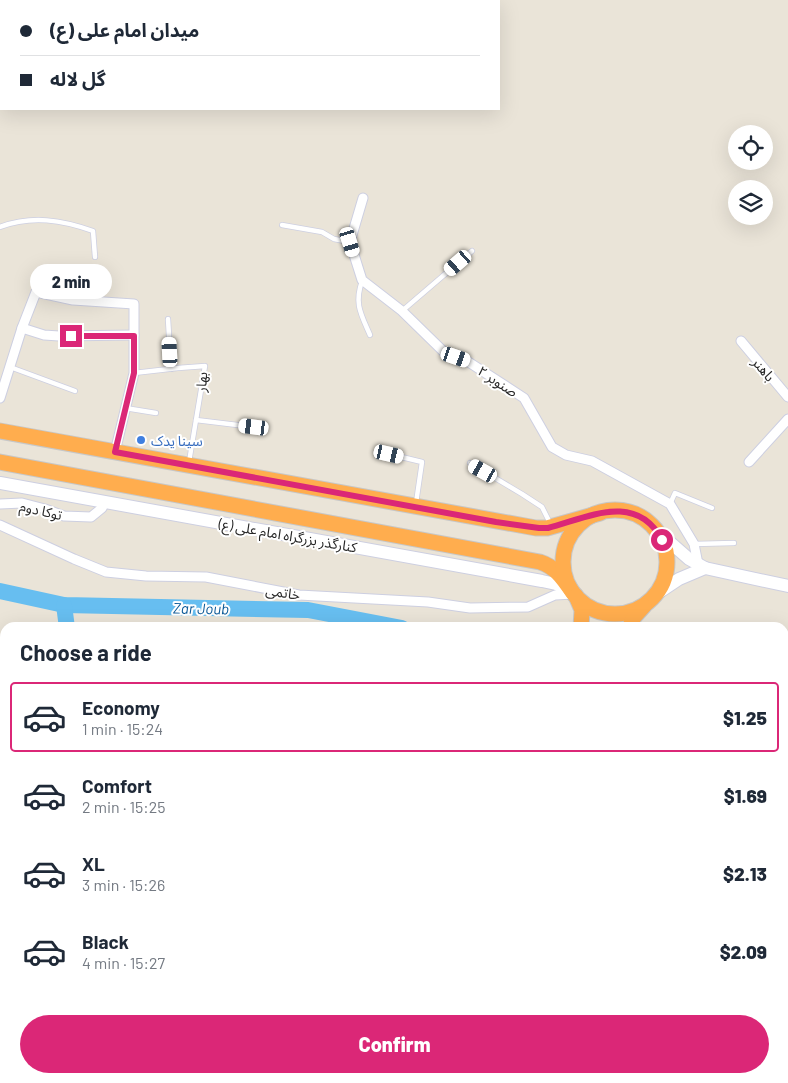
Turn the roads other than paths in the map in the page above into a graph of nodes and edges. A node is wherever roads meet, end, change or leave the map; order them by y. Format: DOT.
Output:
graph roads {
  1 [pos="363,198"];
  2 [pos="282,225"];
  3 [pos="0,227"];
  4 [pos="350,242"];
  5 [pos="472,251"];
  6 [pos="95,256"];
  7 [pos="362,280"];
  8 [pos="402,311"];
  9 [pos="168,319"];
  10 [pos="22,328"];
  11 [pos="370,335"];
  12 [pos="134,336"];
  13 [pos="740,341"];
  14 [pos="10,366"];
  15 [pos="172,369"];
  16 [pos="134,373"];
  17 [pos="75,391"];
  18 [pos="788,397"];
  19 [pos="0,398"];
  20 [pos="125,408"];
  21 [pos="156,413"];
  22 [pos="788,419"];
  23 [pos="196,420"];
  24 [pos="254,427"];
  25 [pos="0,431"];
  26 [pos="17,434"];
  27 [pos="0,437"];
  28 [pos="115,452"];
  29 [pos="389,454"];
  30 [pos="0,462"];
  31 [pos="749,462"];
  32 [pos="470,463"];
  33 [pos="189,465"];
  34 [pos="109,482"];
  35 [pos="0,483"];
  36 [pos="105,502"];
  37 [pos="0,504"];
  38 [pos="670,504"];
  39 [pos="415,507"];
  40 [pos="712,508"];
  41 [pos="600,513"];
  42 [pos="0,525"];
  43 [pos="552,526"];
  44 [pos="657,531"];
  45 [pos="734,543"];
  46 [pos="694,544"];
  47 [pos="706,567"];
  48 [pos="788,586"];
  49 [pos="574,594"];
  50 [pos="652,598"];
  51 [pos="581,622"];
  52 [pos="632,622"];
  1 -- 4 [label="street"];
  2 -- 4 [label="lane"];
  3 -- 6 [label="lane"];
  4 -- 7 [label="street"];
  5 -- 8 [label="lane"];
  7 -- 8 [label="street, صنوبر ۲"];
  7 -- 11 [label="lane"];
  8 -- 38 [label="street, صنوبر ۲"];
  9 -- 15 [label="lane"];
  10 -- 12 [label="street"];
  10 -- 12 [label="street"];
  10 -- 14 [label="street"];
  12 -- 16 [label="street"];
  13 -- 18 [label="street, باهنر"];
  14 -- 17 [label="lane"];
  14 -- 19 [label="street"];
  15 -- 16 [label="lane, بهار"];
  15 -- 23 [label="lane, بهار"];
  16 -- 20 [label="street"];
  20 -- 21 [label="lane"];
  20 -- 28 [label="street"];
  22 -- 31 [label="street"];
  23 -- 24 [label="lane"];
  23 -- 33 [label="lane, بهار"];
  25 -- 26 [label="highway"];
  26 -- 27 [label="highway"];
  26 -- 28 [label="highway"];
  28 -- 33 [label="highway"];
  29 -- 39 [label="lane"];
  30 -- 34 [label="highway"];
  32 -- 43 [label="lane"];
  33 -- 39 [label="highway"];
  34 -- 36 [label="main road"];
  34 -- 49 [label="highway"];
  35 -- 36 [label="main road, کنارگذر بزرگراه امام علی (ع)"];
  36 -- 37 [label="street, توکا دوم"];
  36 -- 49 [label="main road, کنارگذر بزرگراه امام علی (ع)"];
  38 -- 40 [label="lane"];
  38 -- 46 [label="street"];
  39 -- 43 [label="highway"];
  41 -- 43 [label="highway"];
  41 -- 44 [label="highway"];
  41 -- 49 [label="highway"];
  42 -- 49 [label="street, خاتمی"];
  44 -- 47 [label="main road"];
  44 -- 50 [label="highway"];
  45 -- 46 [label="lane"];
  46 -- 47 [label="street"];
  47 -- 48 [label="main road"];
  47 -- 50 [label="main road"];
  49 -- 50 [label="highway"];
  49 -- 51 [label="highway"];
  50 -- 52 [label="highway"];
}
